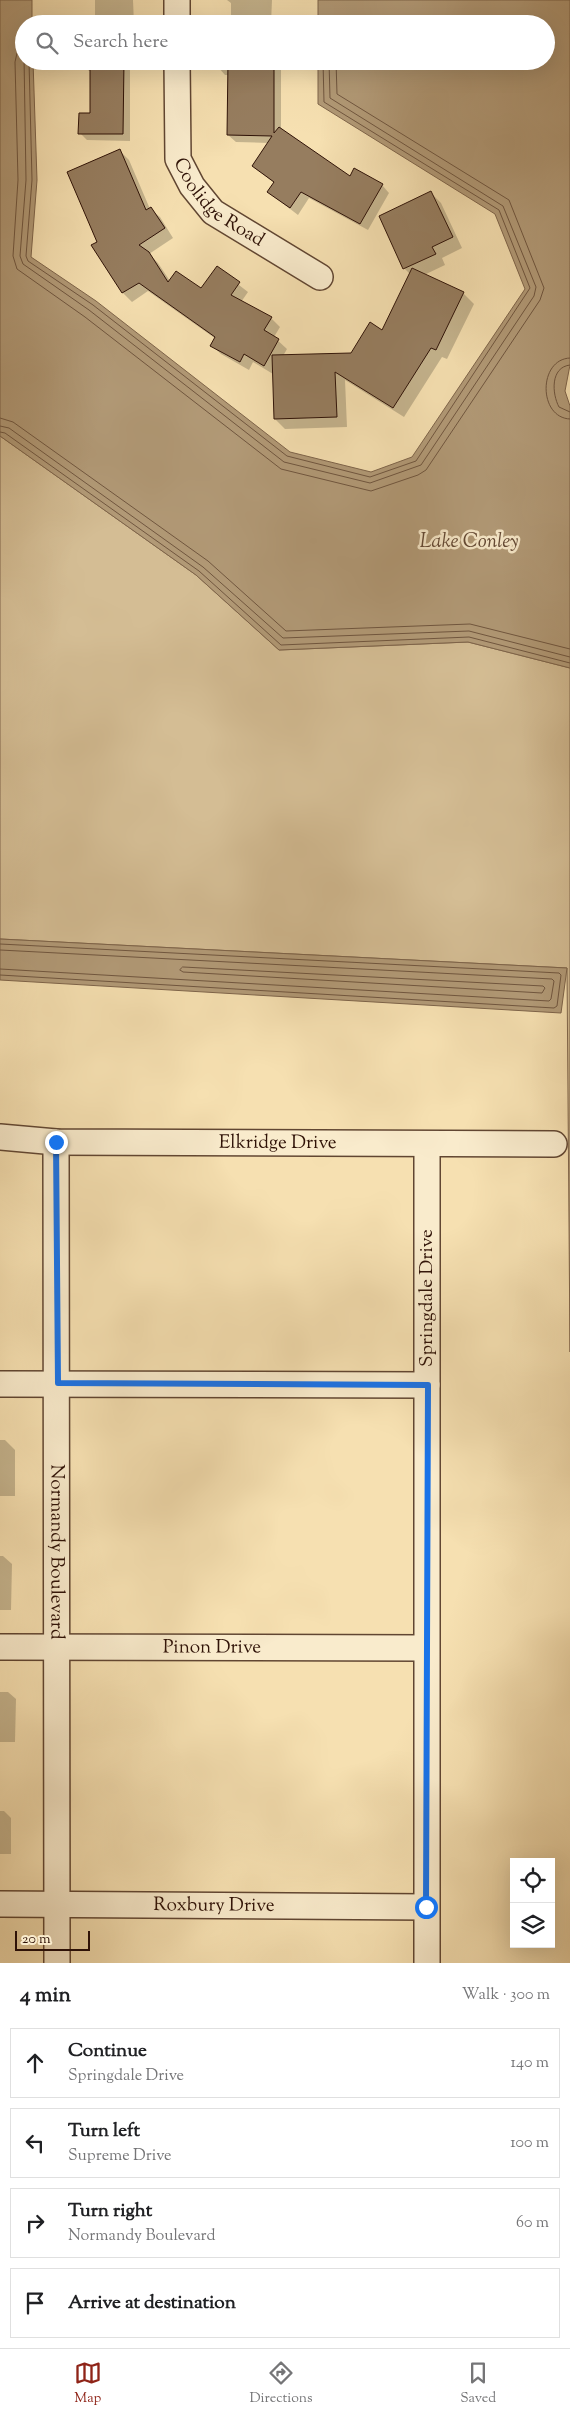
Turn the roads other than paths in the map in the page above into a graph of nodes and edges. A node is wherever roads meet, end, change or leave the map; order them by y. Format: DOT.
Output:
graph roads {
  1 [pos="177,0"];
  2 [pos="177,15"];
  3 [pos="178,70"];
  4 [pos="320,277"];
  5 [pos="0,1137"];
  6 [pos="56,1142"];
  7 [pos="427,1144"];
  8 [pos="554,1144"];
  9 [pos="58,1383"];
  10 [pos="0,1384"];
  11 [pos="428,1385"];
  12 [pos="0,1647"];
  13 [pos="56,1647"];
  14 [pos="426,1648"];
  15 [pos="0,1904"];
  16 [pos="57,1905"];
  17 [pos="426,1907"];
  18 [pos="57,1963"];
  19 [pos="427,1963"];
  1 -- 2 [label="street"];
  3 -- 4 [label="street, Coolidge Road"];
  5 -- 6 [label="street, Elkridge Drive"];
  6 -- 7 [label="street, Elkridge Drive"];
  6 -- 9 [label="street, Normandy Boulevard"];
  7 -- 8 [label="street, Elkridge Drive"];
  7 -- 11 [label="street, Springdale Drive"];
  9 -- 10 [label="street"];
  9 -- 11 [label="street"];
  9 -- 13 [label="street, Normandy Boulevard"];
  11 -- 14 [label="street, Springdale Drive"];
  12 -- 13 [label="street, Pinon Drive"];
  13 -- 14 [label="street, Pinon Drive"];
  13 -- 16 [label="street, Normandy Boulevard"];
  14 -- 17 [label="street, Springdale Drive"];
  15 -- 16 [label="street, Roxbury Drive"];
  16 -- 17 [label="street, Roxbury Drive"];
  16 -- 18 [label="street, Normandy Boulevard"];
  17 -- 19 [label="street, Springdale Drive"];
}
